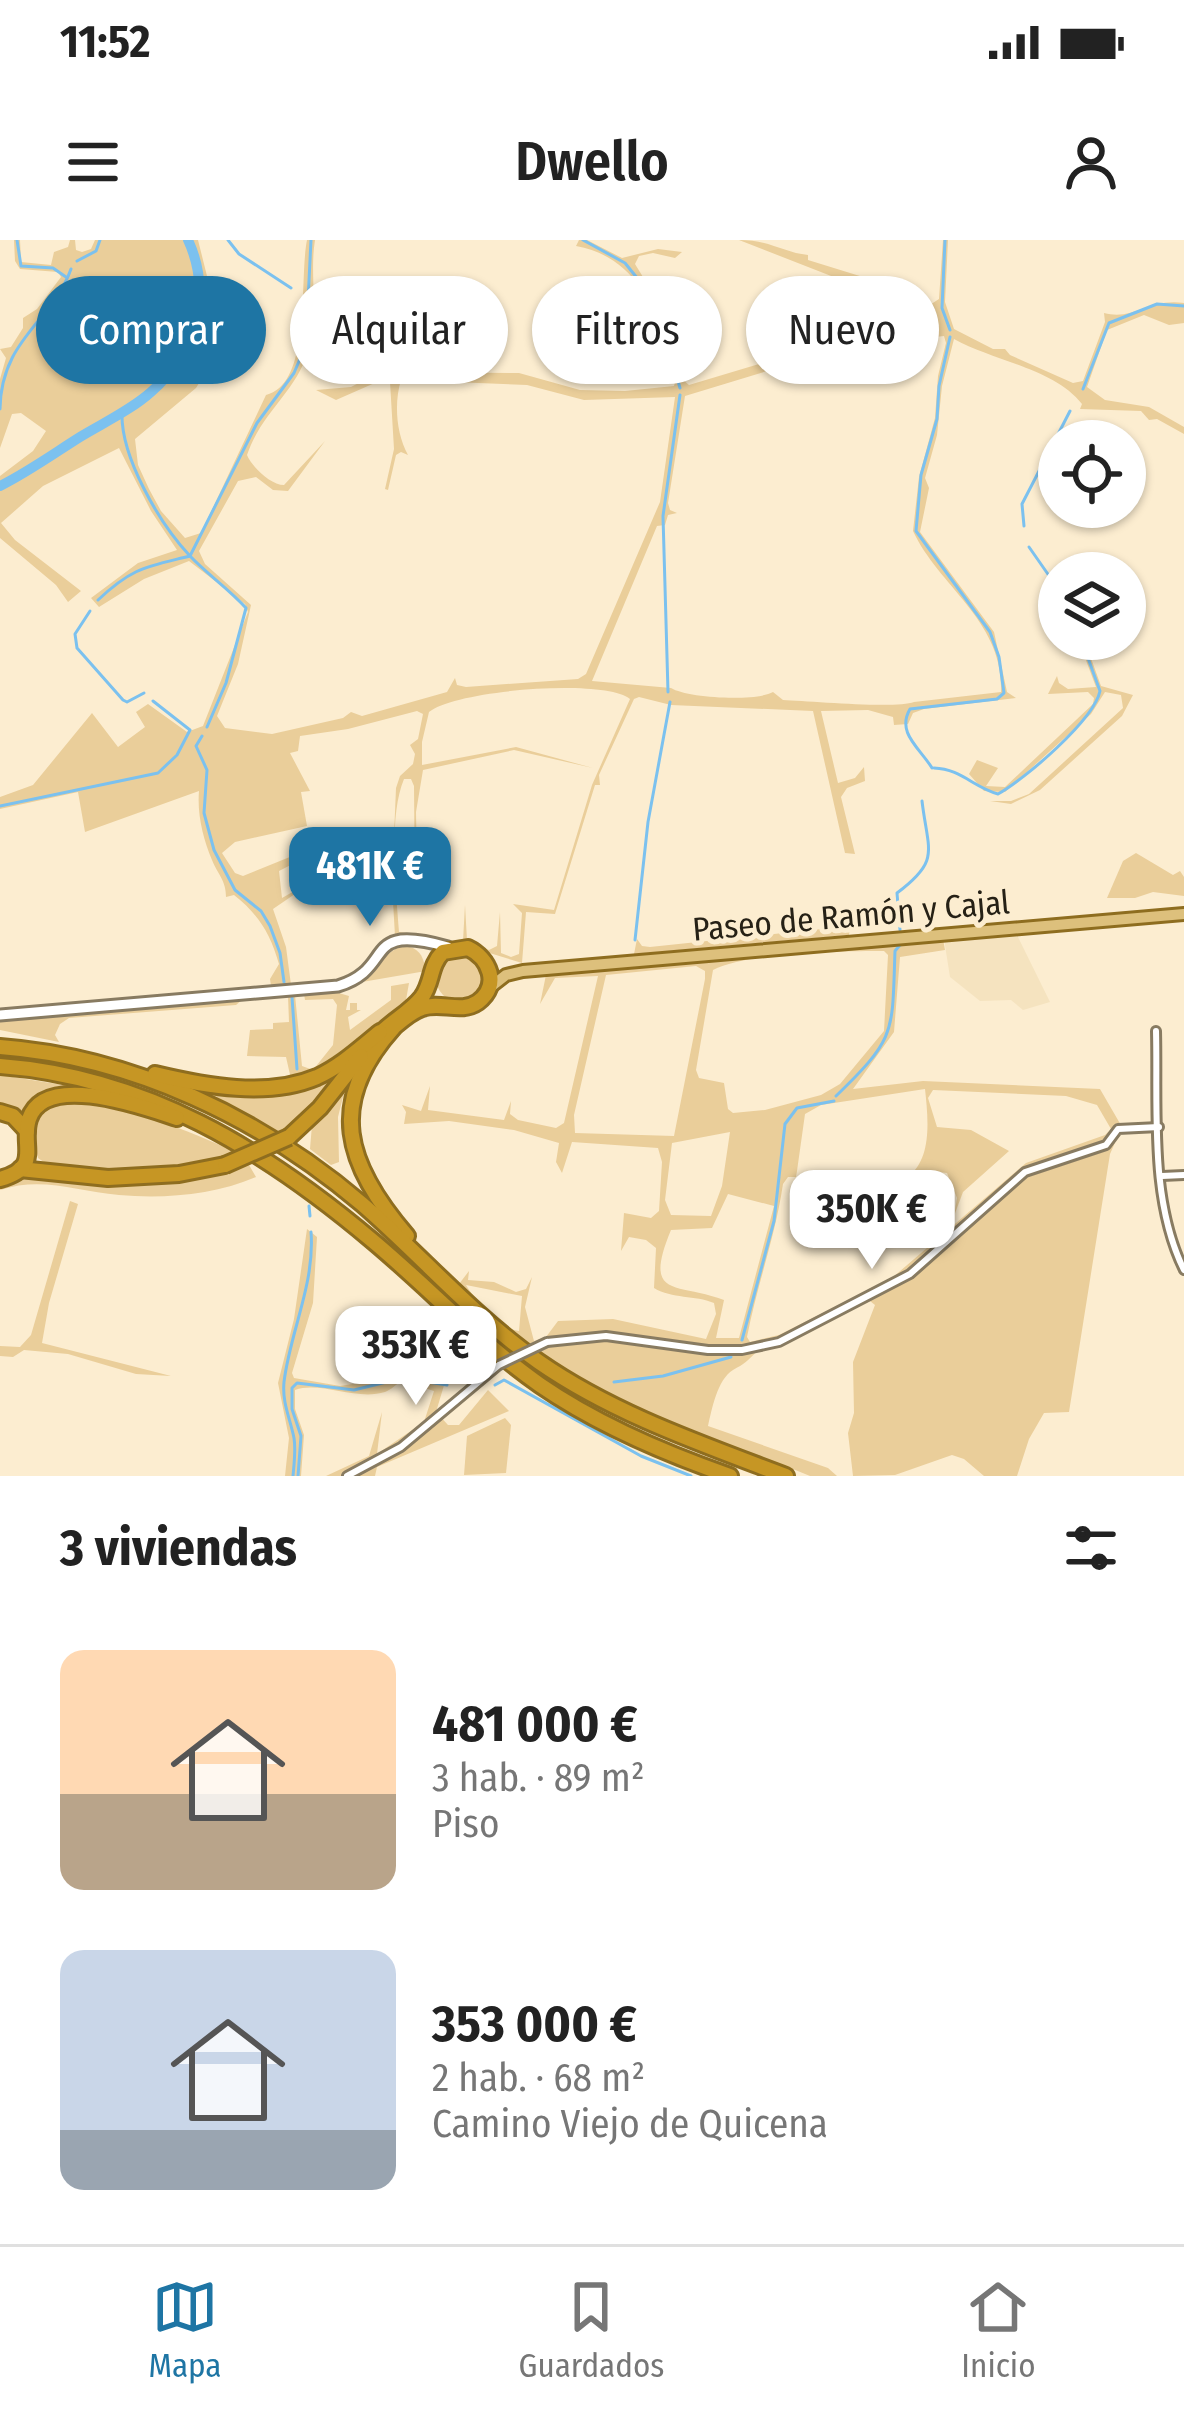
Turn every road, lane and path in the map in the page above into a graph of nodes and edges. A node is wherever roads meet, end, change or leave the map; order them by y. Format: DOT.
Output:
graph roads {
  1 [pos="1184,914"];
  2 [pos="416,938"];
  3 [pos="451,948"];
  4 [pos="483,957"];
  5 [pos="432,965"];
  6 [pos="523,971"];
  7 [pos="430,982"];
  8 [pos="488,989"];
  9 [pos="423,1003"];
  10 [pos="442,1004"];
  11 [pos="0,1015"];
  12 [pos="391,1027"];
  13 [pos="1156,1031"];
  14 [pos="0,1047"];
  15 [pos="45,1052"];
  16 [pos="0,1066"];
  17 [pos="0,1112"];
  18 [pos="1159,1127"];
  19 [pos="26,1131"];
  20 [pos="264,1157"];
  21 [pos="24,1162"];
  22 [pos="1184,1175"];
  23 [pos="1162,1176"];
  24 [pos="0,1179"];
  25 [pos="1184,1270"];
  26 [pos="614,1406"];
  27 [pos="347,1476"];
  28 [pos="730,1476"];
  29 [pos="786,1476"];
  1 -- 6 [label="main road, Paseo de Ramón y Cajal"];
  2 -- 3 [label="street"];
  2 -- 5 [label="street"];
  2 -- 11 [label="street"];
  3 -- 4 [label="highway"];
  3 -- 5 [label="highway"];
  4 -- 6 [label="main road"];
  4 -- 8 [label="highway"];
  5 -- 7 [label="highway"];
  6 -- 8 [label="main road"];
  7 -- 9 [label="highway"];
  7 -- 10 [label="highway"];
  8 -- 10 [label="highway"];
  9 -- 10 [label="highway"];
  9 -- 12 [label="highway"];
  12 -- 15 [label="highway"];
  12 -- 21 [label="highway, bridge"];
  12 -- 26 [label="highway"];
  13 -- 18 [label="street"];
  14 -- 15 [label="highway"];
  15 -- 26 [label="highway"];
  16 -- 20 [label="highway"];
  17 -- 19 [label="highway"];
  18 -- 23 [label="street"];
  18 -- 27 [label="street, bridge"];
  19 -- 20 [label="highway"];
  19 -- 21 [label="highway"];
  20 -- 28 [label="highway"];
  21 -- 24 [label="highway"];
  22 -- 23 [label="street"];
  23 -- 25 [label="street"];
  26 -- 29 [label="highway"];
}
